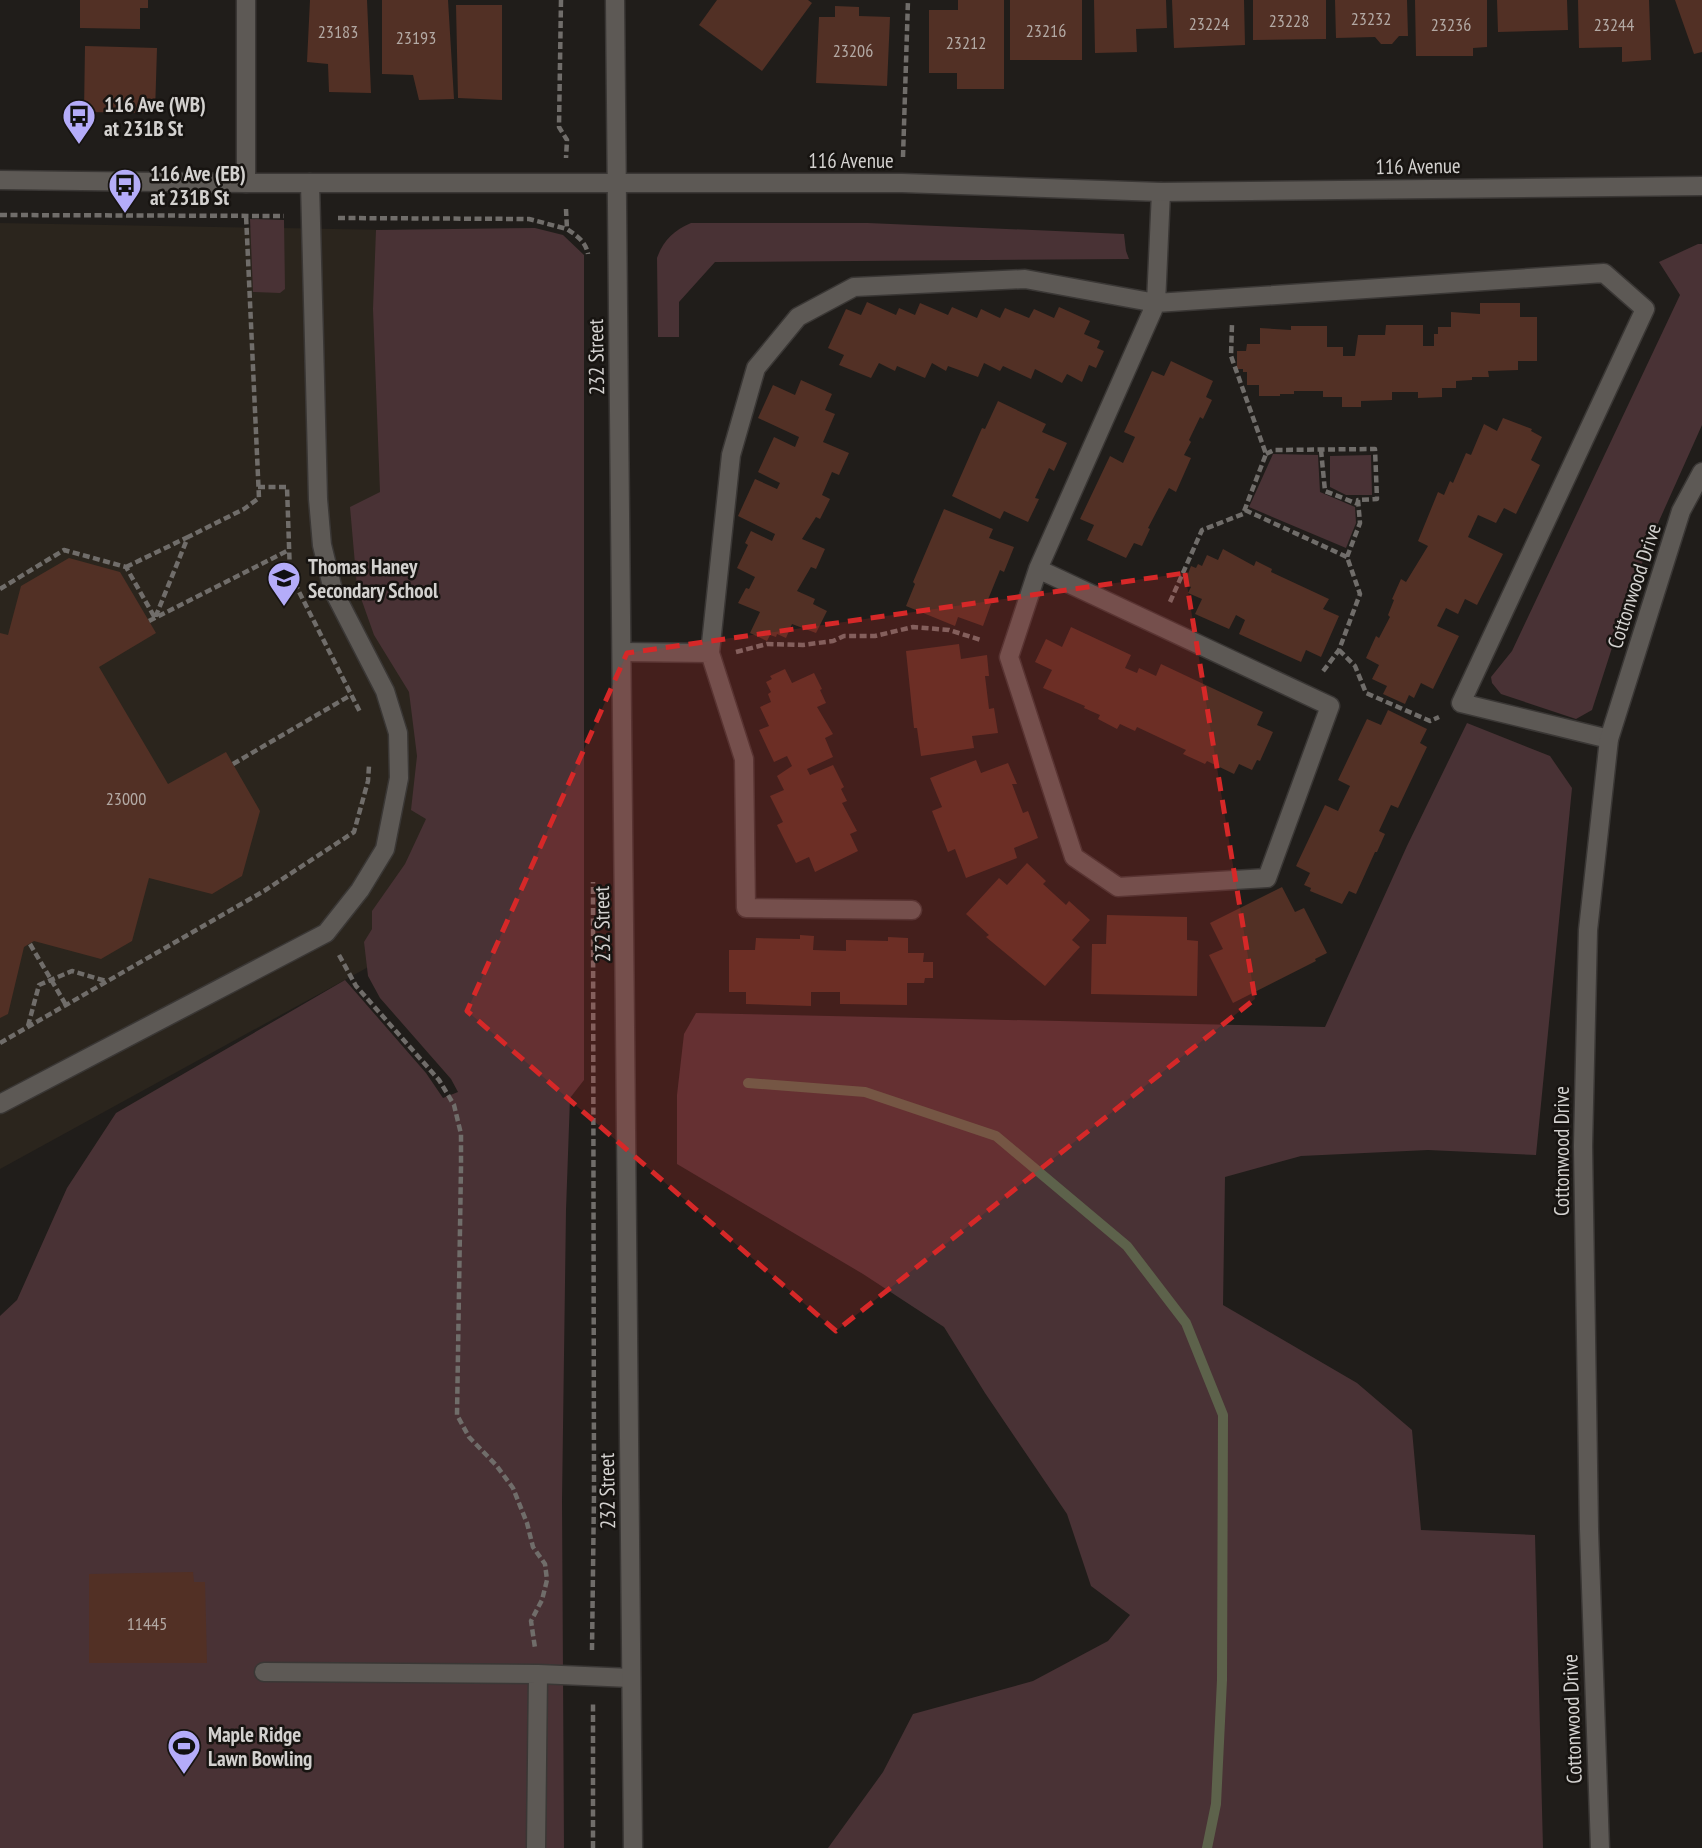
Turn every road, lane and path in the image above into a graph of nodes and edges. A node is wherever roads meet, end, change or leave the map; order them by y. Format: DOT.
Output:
graph roads {
  1 [pos="246,0"];
  2 [pos="561,0"];
  3 [pos="615,0"];
  4 [pos="908,0"];
  5 [pos="567,140"];
  6 [pos="0,180"];
  7 [pos="246,183"];
  8 [pos="310,183"];
  9 [pos="617,183"];
  10 [pos="902,183"];
  11 [pos="1702,186"];
  12 [pos="1161,192"];
  13 [pos="0,215"];
  14 [pos="11,215"];
  15 [pos="246,215"];
  16 [pos="566,216"];
  17 [pos="589,260"];
  18 [pos="1156,303"];
  19 [pos="1232,323"];
  20 [pos="1321,450"];
  21 [pos="1266,454"];
  22 [pos="1702,471"];
  23 [pos="258,487"];
  24 [pos="1359,504"];
  25 [pos="1245,510"];
  26 [pos="188,537"];
  27 [pos="289,551"];
  28 [pos="1347,557"];
  29 [pos="126,567"];
  30 [pos="1038,569"];
  31 [pos="0,589"];
  32 [pos="1165,613"];
  33 [pos="152,620"];
  34 [pos="981,640"];
  35 [pos="1339,650"];
  36 [pos="622,652"];
  37 [pos="735,652"];
  38 [pos="710,653"];
  39 [pos="1318,677"];
  40 [pos="351,695"];
  41 [pos="1445,715"];
  42 [pos="366,724"];
  43 [pos="1609,739"];
  44 [pos="369,757"];
  45 [pos="233,764"];
  46 [pos="593,870"];
  47 [pos="912,910"];
  48 [pos="326,933"];
  49 [pos="30,944"];
  50 [pos="51,980"];
  51 [pos="107,982"];
  52 [pos="66,1005"];
  53 [pos="28,1027"];
  54 [pos="0,1043"];
  55 [pos="0,1104"];
  56 [pos="592,1653"];
  57 [pos="264,1672"];
  58 [pos="538,1674"];
  59 [pos="631,1678"];
  60 [pos="593,1695"];
  61 [pos="536,1848"];
  62 [pos="593,1848"];
  63 [pos="633,1848"];
  64 [pos="1600,1848"];
  1 -- 7 [label="street"];
  2 -- 5 [label="path"];
  3 -- 9 [label="street, 232 Street"];
  4 -- 10 [label="path"];
  6 -- 7 [label="street, 116 Avenue"];
  7 -- 8 [label="street, 116 Avenue"];
  8 -- 9 [label="street, 116 Avenue"];
  8 -- 48 [label="street"];
  9 -- 10 [label="street, 116 Avenue"];
  9 -- 36 [label="street, 232 Street"];
  10 -- 12 [label="street, 116 Avenue"];
  11 -- 12 [label="street, 116 Avenue"];
  12 -- 18 [label="street"];
  13 -- 14 [label="path"];
  15 -- 23 [label="path"];
  16 -- 17 [label="path"];
  18 -- 30 [label="street"];
  18 -- 38 [label="street"];
  18 -- 43 [label="street"];
  19 -- 21 [label="path"];
  20 -- 21 [label="path"];
  20 -- 24 [label="path"];
  20 -- 24 [label="path"];
  21 -- 25 [label="path"];
  22 -- 43 [label="street, Cottonwood Drive"];
  23 -- 26 [label="path"];
  23 -- 27 [label="path"];
  24 -- 28 [label="path"];
  25 -- 28 [label="path"];
  25 -- 32 [label="path"];
  26 -- 29 [label="path"];
  26 -- 33 [label="path"];
  27 -- 33 [label="path"];
  27 -- 40 [label="path"];
  28 -- 35 [label="path"];
  29 -- 31 [label="path"];
  29 -- 33 [label="path"];
  30 -- 30 [label="street"];
  34 -- 37 [label="path"];
  35 -- 39 [label="path"];
  35 -- 41 [label="path"];
  36 -- 38 [label="street"];
  36 -- 59 [label="street, 232 Street"];
  38 -- 47 [label="street"];
  40 -- 42 [label="path"];
  40 -- 45 [label="path"];
  43 -- 64 [label="street, Cottonwood Drive"];
  44 -- 51 [label="path"];
  46 -- 56 [label="path"];
  48 -- 55 [label="street"];
  48 -- 58 [label="path"];
  49 -- 50 [label="path"];
  50 -- 51 [label="path"];
  50 -- 52 [label="path"];
  50 -- 53 [label="path"];
  51 -- 52 [label="path"];
  52 -- 53 [label="path"];
  53 -- 54 [label="path"];
  57 -- 58 [label="street"];
  58 -- 59 [label="street"];
  58 -- 61 [label="street"];
  59 -- 63 [label="street, 232 Street"];
  60 -- 62 [label="path"];
}
